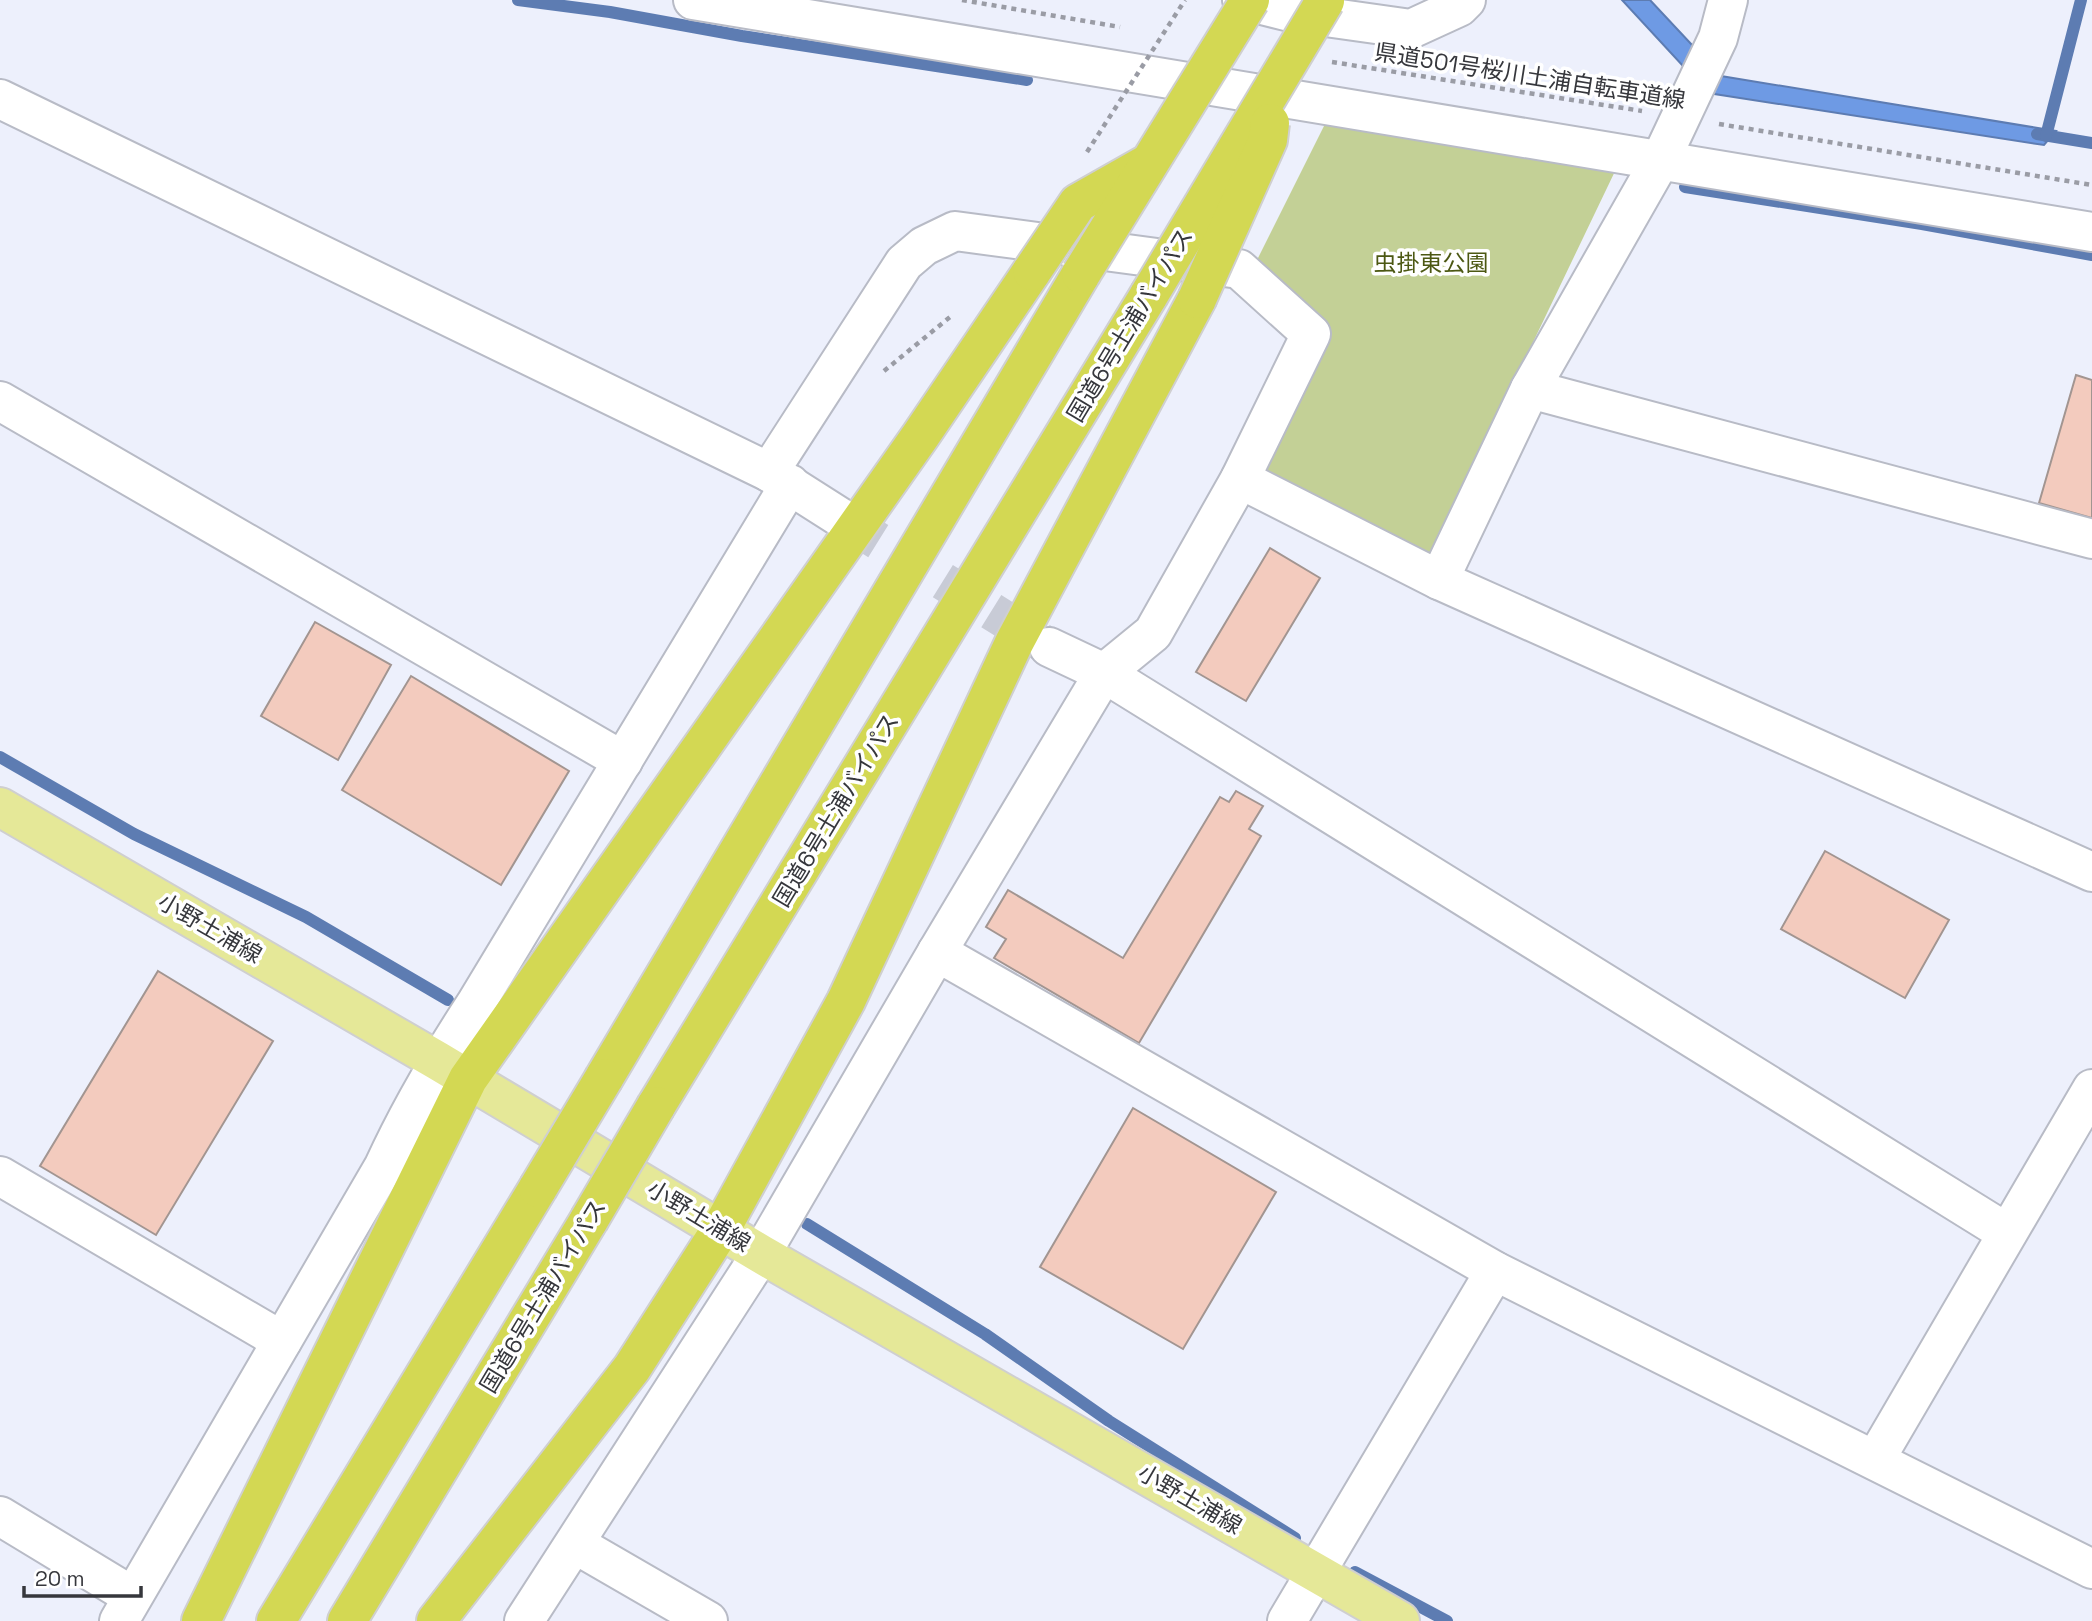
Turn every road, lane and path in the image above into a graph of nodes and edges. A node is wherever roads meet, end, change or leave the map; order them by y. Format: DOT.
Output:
graph roads {
  1 [pos="693,0"];
  2 [pos="962,0"];
  3 [pos="1185,0"];
  4 [pos="1242,0"];
  5 [pos="1250,0"];
  6 [pos="1466,0"];
  7 [pos="1728,0"];
  8 [pos="1326,1"];
  9 [pos="1126,29"];
  10 [pos="1153,33"];
  11 [pos="1167,35"];
  12 [pos="1329,61"];
  13 [pos="1274,86"];
  14 [pos="0,99"];
  15 [pos="1685,106"];
  16 [pos="1660,161"];
  17 [pos="1150,162"];
  18 [pos="1079,163"];
  19 [pos="2092,186"];
  20 [pos="2092,232"];
  21 [pos="959,310"];
  22 [pos="877,378"];
  23 [pos="1530,388"];
  24 [pos="0,401"];
  25 [pos="780,478"];
  26 [pos="1240,478"];
  27 [pos="846,521"];
  28 [pos="2092,540"];
  29 [pos="1439,580"];
  30 [pos="1049,647"];
  31 [pos="1104,673"];
  32 [pos="623,761"];
  33 [pos="0,807"];
  34 [pos="2092,872"];
  35 [pos="937,952"];
  36 [pos="453,1070"];
  37 [pos="2092,1089"];
  38 [pos="0,1176"];
  39 [pos="721,1230"];
  40 [pos="2007,1233"];
  41 [pos="761,1254"];
  42 [pos="1495,1270"];
  43 [pos="282,1341"];
  44 [pos="1875,1460"];
  45 [pos="0,1516"];
  46 [pos="575,1544"];
  47 [pos="2092,1569"];
  48 [pos="1316,1572"];
  49 [pos="126,1608"];
  50 [pos="201,1621"];
  51 [pos="275,1621"];
  52 [pos="347,1621"];
  53 [pos="436,1621"];
  54 [pos="524,1621"];
  55 [pos="708,1621"];
  56 [pos="1287,1621"];
  57 [pos="1400,1621"];
  1 -- 16 [label="street"];
  2 -- 9 [label="path"];
  3 -- 18 [label="path, bridge"];
  4 -- 6 [label="street"];
  5 -- 17 [label="highway, bridge"];
  7 -- 15 [label="street"];
  8 -- 13 [label="highway, 国道6号土浦バイパス, bridge"];
  10 -- 11 [label="path"];
  12 -- 15 [label="path, 県道501号桜川土浦自転車道線"];
  13 -- 39 [label="highway, bridge"];
  13 -- 52 [label="highway, 国道6号土浦バイパス, bridge"];
  14 -- 25 [label="street"];
  15 -- 16 [label="street"];
  15 -- 19 [label="path, 県道501号桜川土浦自転車道線"];
  16 -- 20 [label="street"];
  16 -- 23 [label="street"];
  17 -- 36 [label="highway, bridge"];
  17 -- 51 [label="highway, bridge"];
  21 -- 22 [label="path"];
  23 -- 28 [label="street"];
  23 -- 29 [label="street"];
  24 -- 32 [label="street"];
  25 -- 26 [label="street"];
  25 -- 27 [label="street"];
  25 -- 32 [label="street"];
  26 -- 29 [label="street"];
  26 -- 31 [label="street"];
  29 -- 34 [label="street"];
  30 -- 31 [label="street"];
  31 -- 35 [label="street"];
  31 -- 40 [label="street"];
  32 -- 36 [label="street"];
  33 -- 36 [label="main road, 小野土浦線"];
  35 -- 41 [label="street"];
  35 -- 42 [label="street"];
  36 -- 39 [label="main road, 小野土浦線"];
  36 -- 43 [label="street"];
  36 -- 50 [label="highway"];
  37 -- 40 [label="street"];
  38 -- 43 [label="street"];
  39 -- 41 [label="main road, 小野土浦線"];
  39 -- 53 [label="highway"];
  40 -- 44 [label="street"];
  41 -- 46 [label="street"];
  41 -- 48 [label="main road, 小野土浦線"];
  42 -- 44 [label="street"];
  42 -- 48 [label="street"];
  43 -- 49 [label="street"];
  44 -- 47 [label="street"];
  45 -- 49 [label="street"];
  46 -- 54 [label="street"];
  46 -- 55 [label="street"];
  48 -- 56 [label="street"];
  48 -- 57 [label="main road, 小野土浦線"];
}
